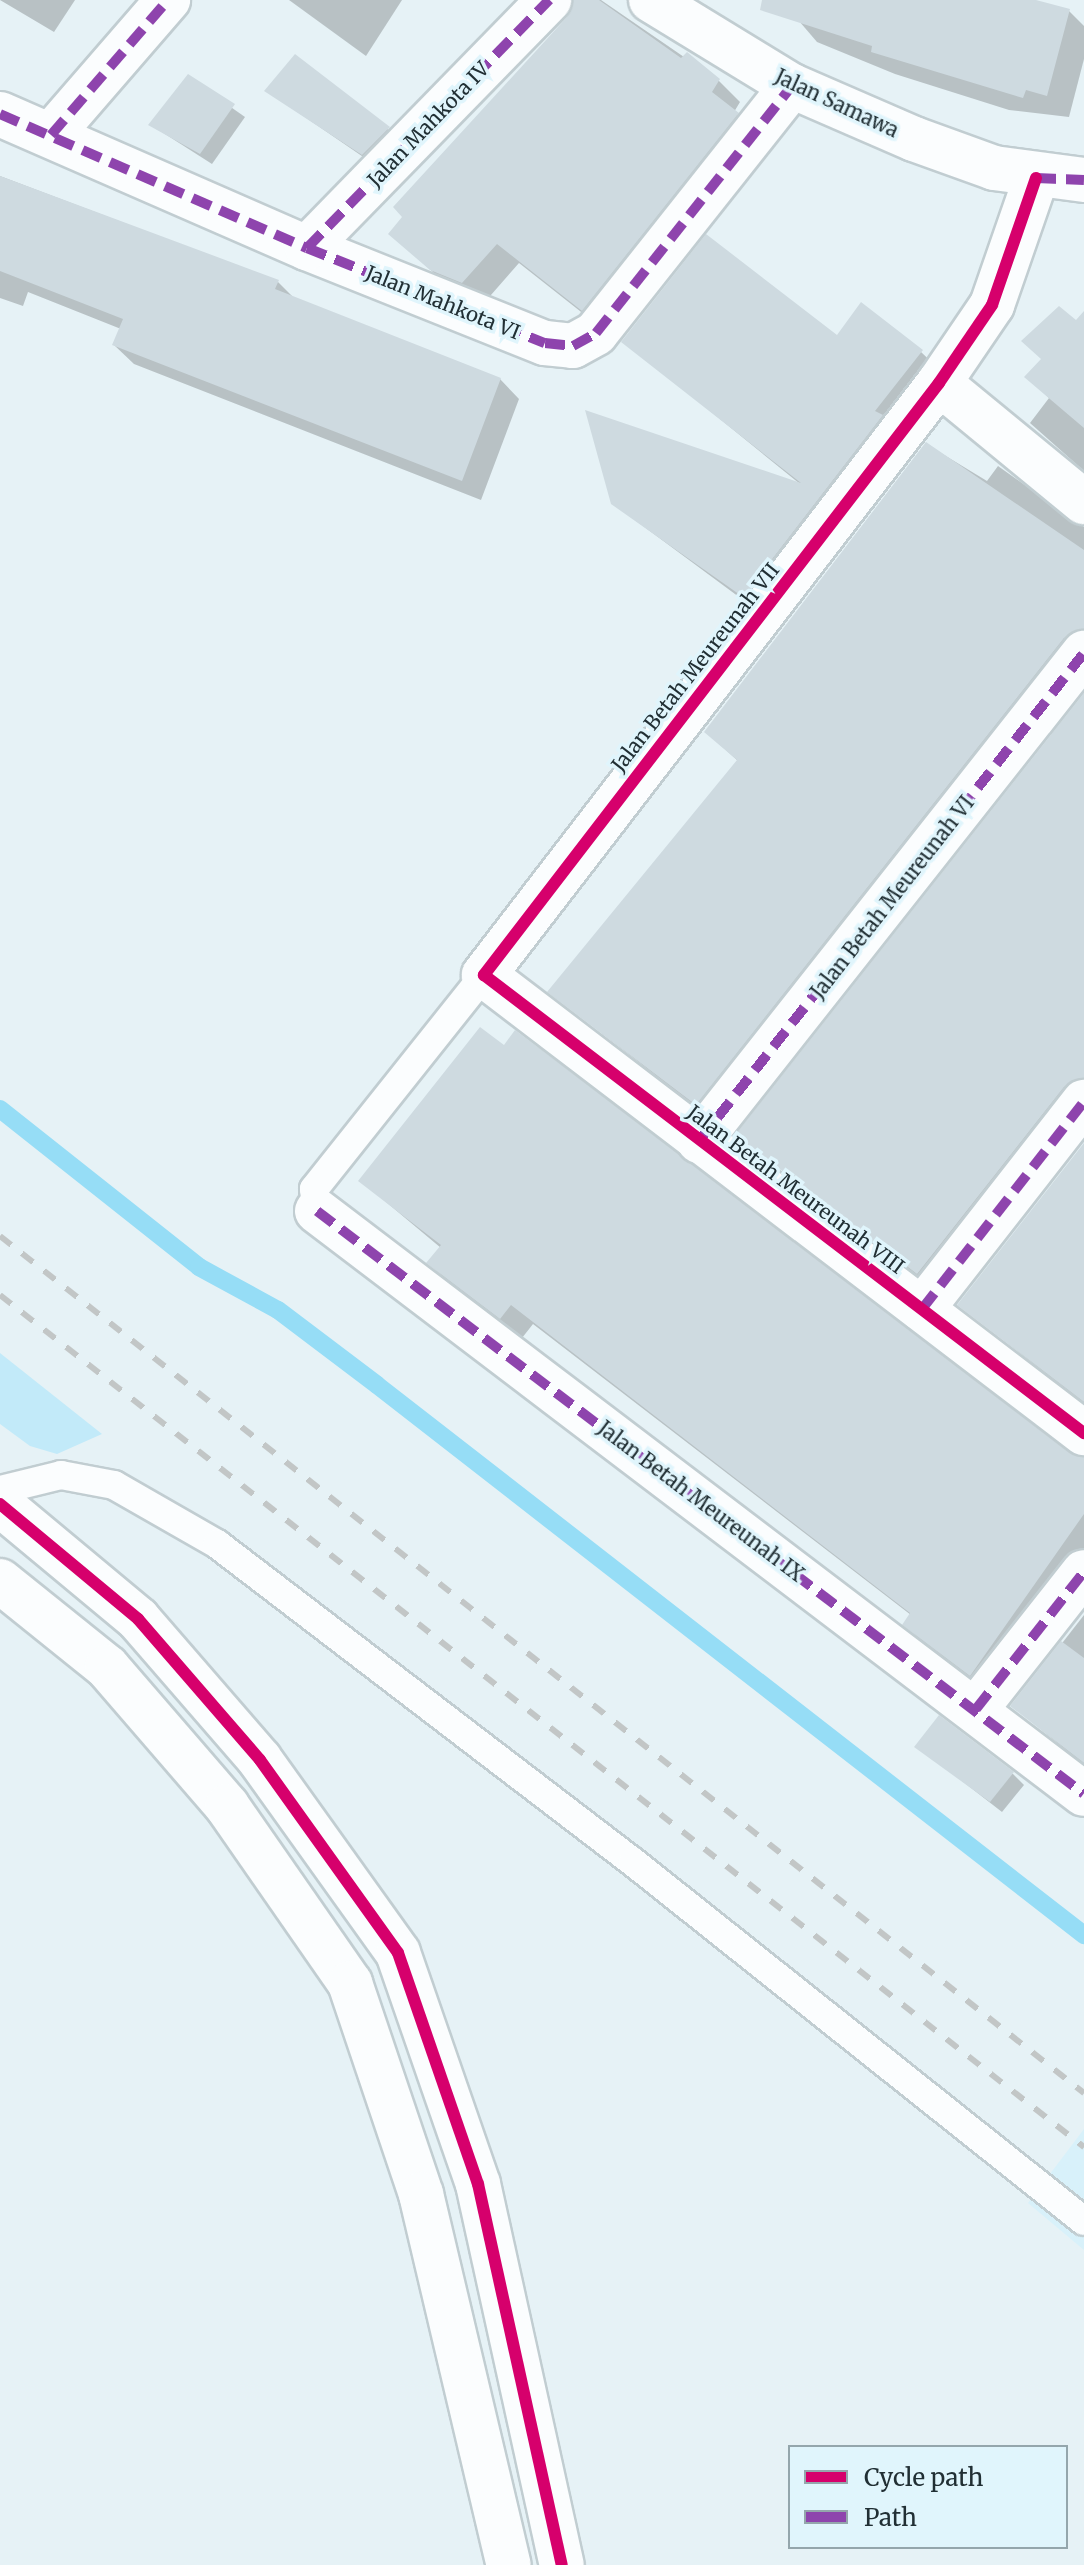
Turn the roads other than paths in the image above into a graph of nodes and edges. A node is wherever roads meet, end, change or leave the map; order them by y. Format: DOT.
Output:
graph roads {
  1 [pos="168,0"];
  2 [pos="549,0"];
  3 [pos="651,0"];
  4 [pos="792,86"];
  5 [pos="0,114"];
  6 [pos="51,135"];
  7 [pos="1036,178"];
  8 [pos="1084,180"];
  9 [pos="307,248"];
  10 [pos="939,383"];
  11 [pos="1084,502"];
  12 [pos="1084,653"];
  13 [pos="484,975"];
  14 [pos="1084,1102"];
  15 [pos="699,1141"];
  16 [pos="317,1211"];
  17 [pos="922,1309"];
  18 [pos="1084,1433"];
  19 [pos="0,1490"];
  20 [pos="0,1504"];
  21 [pos="1084,1572"];
  22 [pos="0,1581"];
  23 [pos="976,1709"];
  24 [pos="1084,1794"];
  25 [pos="1084,2221"];
  26 [pos="509,2565"];
  27 [pos="562,2565"];
  1 -- 6 [label="street"];
  2 -- 9 [label="street, Jalan Mahkota IV"];
  3 -- 4 [label="street, Jalan Samawa"];
  4 -- 7 [label="street, Jalan Samawa"];
  4 -- 9 [label="street, Jalan Mahkota VI"];
  5 -- 6 [label="street, Jalan Mahkota VI"];
  6 -- 9 [label="street, Jalan Mahkota VI"];
  7 -- 8 [label="street, Jalan Samawa"];
  7 -- 10 [label="street, Jalan Betah Meureunah VII"];
  10 -- 11 [label="street"];
  10 -- 13 [label="street, Jalan Betah Meureunah VII"];
  12 -- 15 [label="street, Jalan Betah Meureunah VI"];
  13 -- 15 [label="street, Jalan Betah Meureunah VIII"];
  13 -- 16 [label="lane"];
  14 -- 17 [label="street"];
  15 -- 17 [label="street, Jalan Betah Meureunah VIII"];
  16 -- 23 [label="street, Jalan Betah Meureunah IX"];
  17 -- 18 [label="street, Jalan Betah Meureunah VIII"];
  19 -- 25 [label="lane"];
  20 -- 27 [label="street"];
  21 -- 23 [label="street"];
  22 -- 26 [label="street"];
  23 -- 24 [label="street, Jalan Betah Meureunah IX"];
}
